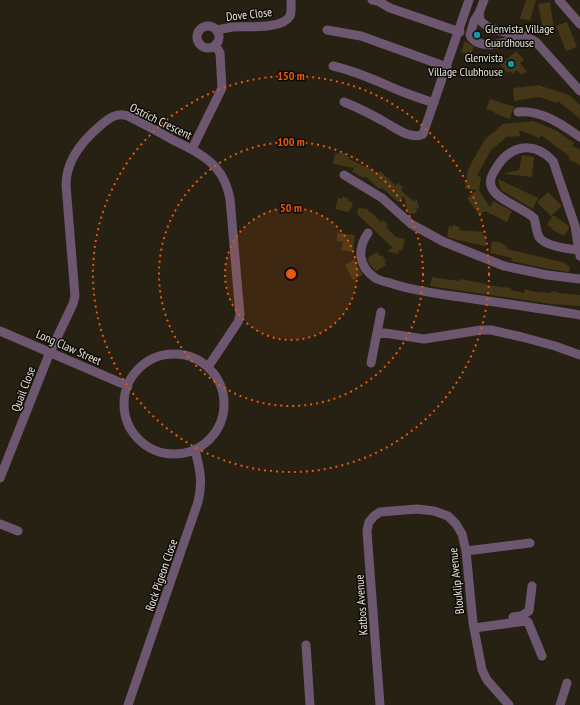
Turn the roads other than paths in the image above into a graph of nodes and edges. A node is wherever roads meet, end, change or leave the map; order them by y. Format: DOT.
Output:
graph roads {
  1 [pos="291,0"];
  2 [pos="372,0"];
  3 [pos="469,0"];
  4 [pos="484,0"];
  5 [pos="559,0"];
  6 [pos="479,13"];
  7 [pos="580,24"];
  8 [pos="216,30"];
  9 [pos="327,30"];
  10 [pos="460,32"];
  11 [pos="524,37"];
  12 [pos="215,45"];
  13 [pos="333,66"];
  14 [pos="447,67"];
  15 [pos="580,91"];
  16 [pos="344,102"];
  17 [pos="434,103"];
  18 [pos="518,112"];
  19 [pos="580,137"];
  20 [pos="192,150"];
  21 [pos="344,175"];
  22 [pos="368,233"];
  23 [pos="579,253"];
  24 [pos="580,279"];
  25 [pos="381,312"];
  26 [pos="580,315"];
  27 [pos="0,331"];
  28 [pos="378,332"];
  29 [pos="50,352"];
  30 [pos="580,355"];
  31 [pos="371,363"];
  32 [pos="208,367"];
  33 [pos="128,386"];
  34 [pos="195,450"];
  35 [pos="0,478"];
  36 [pos="383,511"];
  37 [pos="0,524"];
  38 [pos="18,531"];
  39 [pos="530,544"];
  40 [pos="466,551"];
  41 [pos="532,586"];
  42 [pos="474,626"];
  43 [pos="306,644"];
  44 [pos="542,656"];
  45 [pos="567,682"];
  46 [pos="128,705"];
  47 [pos="310,705"];
  48 [pos="380,705"];
  49 [pos="509,705"];
  50 [pos="560,705"];
  1 -- 8 [label="street, Dove Close"];
  2 -- 10 [label="street"];
  3 -- 10 [label="street"];
  4 -- 6 [label="street"];
  5 -- 7 [label="street"];
  6 -- 11 [label="street"];
  6 -- 11 [label="street"];
  8 -- 12 [label="street, Dove Close"];
  8 -- 12 [label="street, Dove Close"];
  9 -- 14 [label="street"];
  10 -- 14 [label="street"];
  11 -- 15 [label="street"];
  12 -- 20 [label="street, Dove Close"];
  13 -- 17 [label="street"];
  14 -- 17 [label="street"];
  16 -- 17 [label="street"];
  18 -- 19 [label="street"];
  20 -- 29 [label="street, Ostrich Crescent"];
  20 -- 32 [label="street, Ostrich Crescent"];
  21 -- 24 [label="street"];
  22 -- 26 [label="street"];
  23 -- 23 [label="street"];
  25 -- 28 [label="street"];
  27 -- 29 [label="street, Long Claw Street"];
  28 -- 30 [label="street"];
  28 -- 31 [label="street"];
  29 -- 33 [label="street, Long Claw Street"];
  29 -- 35 [label="street, Quail Close"];
  32 -- 33 [label="street"];
  32 -- 34 [label="street"];
  33 -- 34 [label="street"];
  34 -- 46 [label="street, Rock Pigeon Close"];
  36 -- 40 [label="street, Blouklip Avenue"];
  36 -- 48 [label="street, Katbos Avenue"];
  37 -- 38 [label="street"];
  39 -- 40 [label="street"];
  40 -- 42 [label="street, Blouklip Avenue"];
  41 -- 42 [label="street"];
  42 -- 44 [label="street"];
  42 -- 49 [label="street, Blouklip Avenue"];
  43 -- 47 [label="street"];
  45 -- 50 [label="street"];
}
